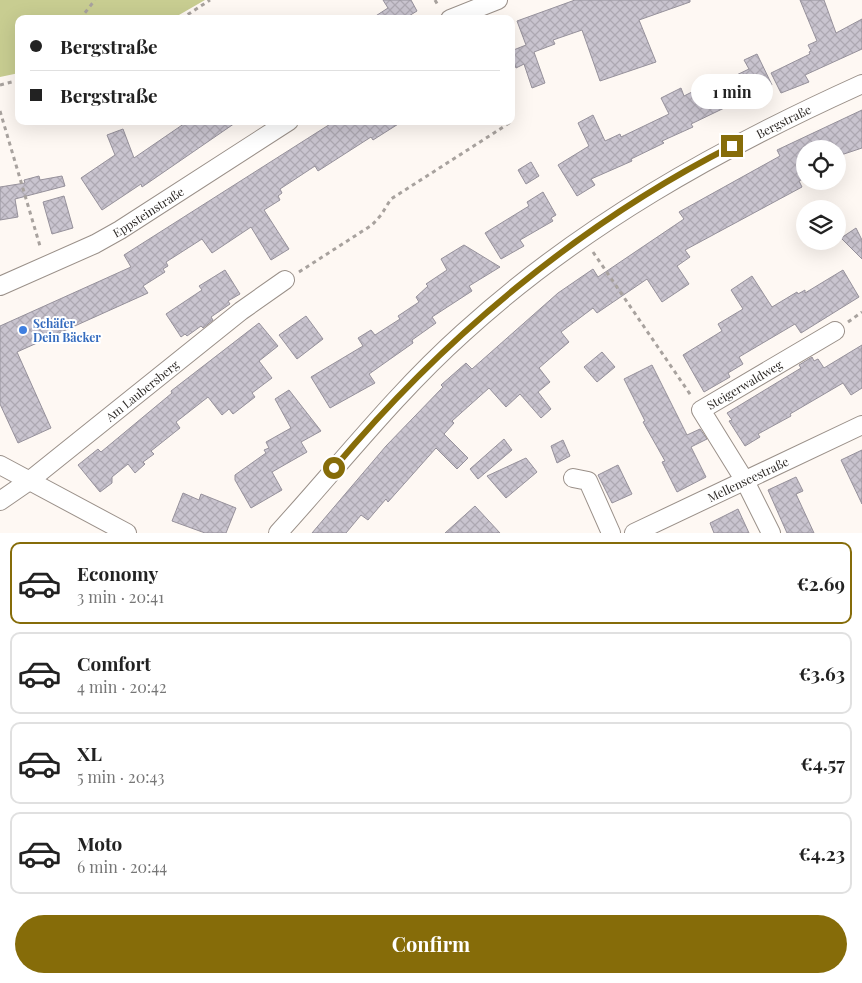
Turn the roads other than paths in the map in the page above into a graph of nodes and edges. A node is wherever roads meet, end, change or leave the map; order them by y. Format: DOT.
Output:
graph roads {
  1 [pos="498,0"];
  2 [pos="460,15"];
  3 [pos="862,84"];
  4 [pos="283,125"];
  5 [pos="285,280"];
  6 [pos="0,286"];
  7 [pos="835,331"];
  8 [pos="862,425"];
  9 [pos="0,465"];
  10 [pos="573,478"];
  11 [pos="746,480"];
  12 [pos="30,481"];
  13 [pos="0,501"];
  14 [pos="127,533"];
  15 [pos="278,533"];
  16 [pos="611,533"];
  17 [pos="634,533"];
  18 [pos="771,533"];
  1 -- 2 [label="street"];
  3 -- 15 [label="street, Bergstraße"];
  4 -- 6 [label="street, Eppsteinstraße"];
  5 -- 12 [label="street, Am Laubersberg"];
  7 -- 11 [label="street, Steigerwaldweg"];
  8 -- 11 [label="street, Mellenseestraße"];
  9 -- 12 [label="street"];
  10 -- 16 [label="street"];
  11 -- 17 [label="street, Mellenseestraße"];
  11 -- 18 [label="street, Steigerwaldweg"];
  12 -- 13 [label="street, Am Laubersberg"];
  12 -- 14 [label="street"];
}
